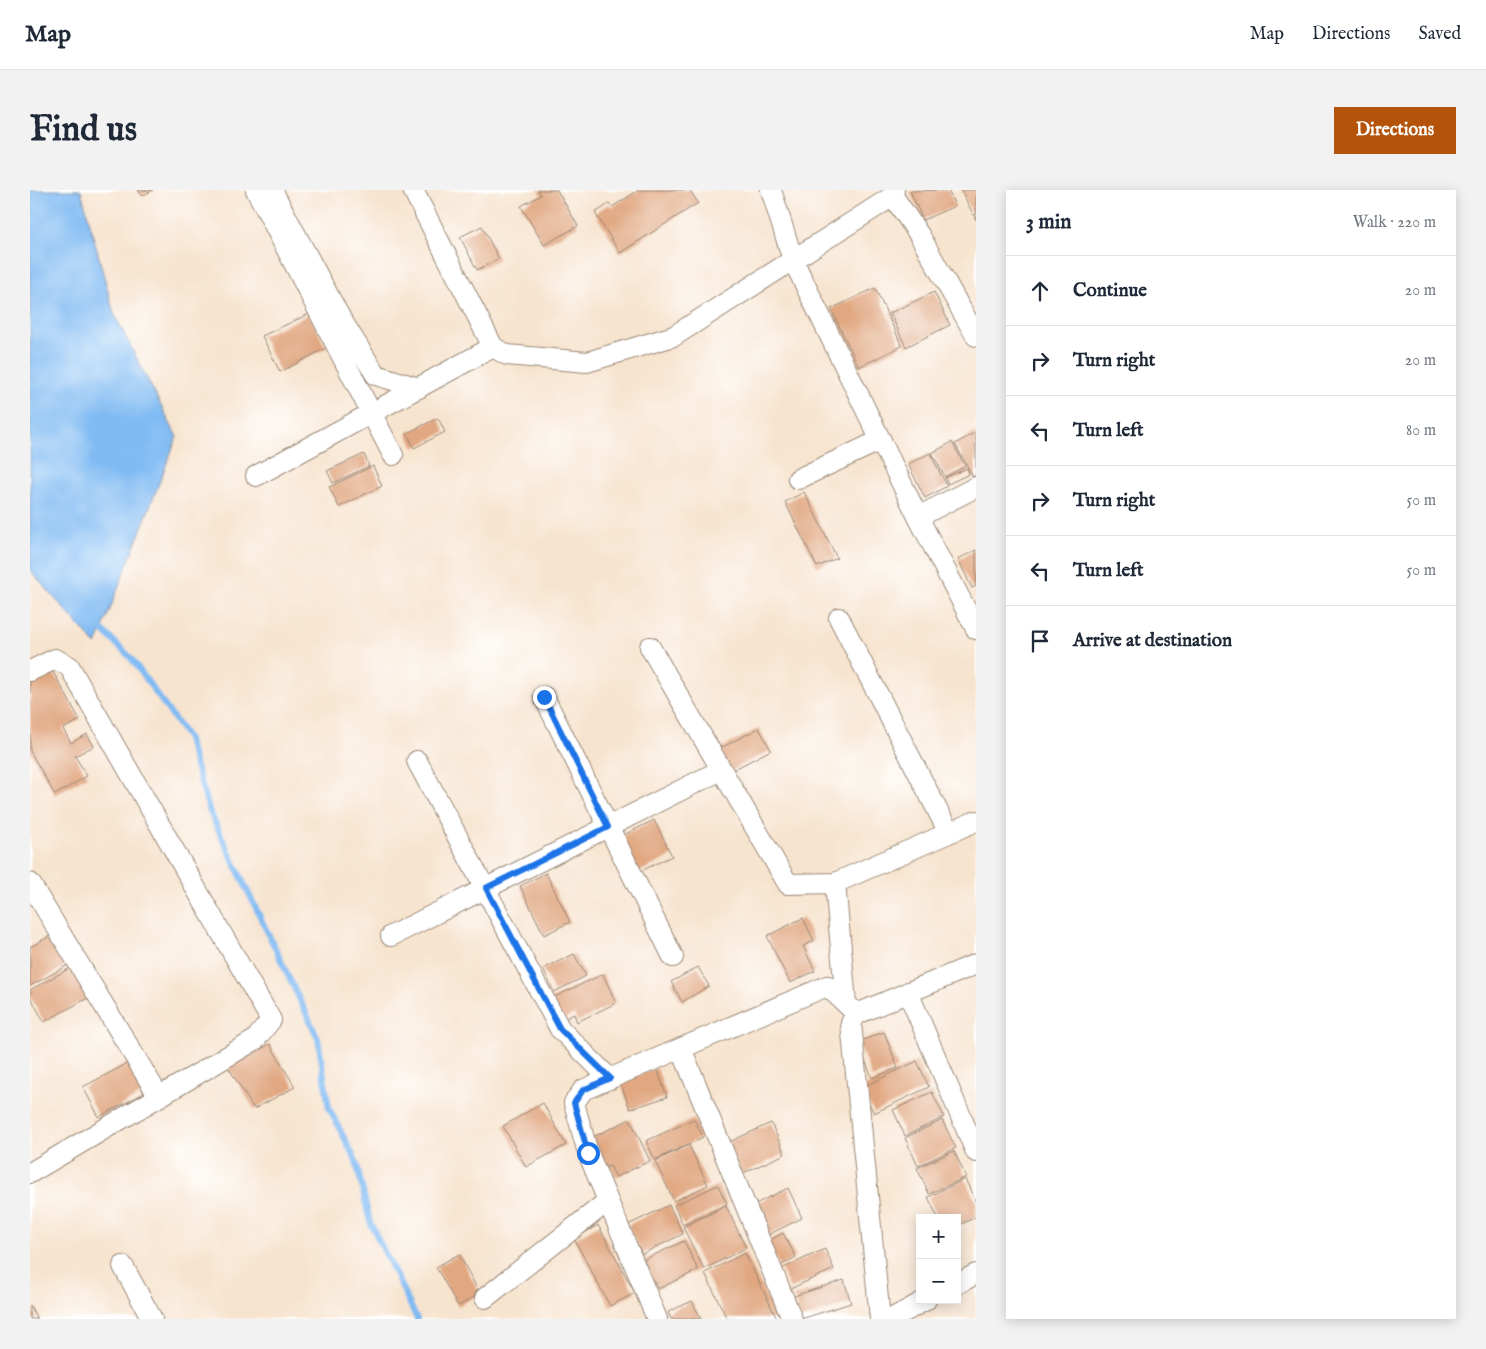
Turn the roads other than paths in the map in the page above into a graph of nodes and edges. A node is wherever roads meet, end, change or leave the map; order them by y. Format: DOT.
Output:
graph roads {
  1 [pos="256,190"];
  2 [pos="272,190"];
  3 [pos="413,190"];
  4 [pos="771,190"];
  5 [pos="894,193"];
  6 [pos="793,260"];
  7 [pos="976,336"];
  8 [pos="493,347"];
  9 [pos="418,388"];
  10 [pos="371,413"];
  11 [pos="881,440"];
  12 [pos="393,455"];
  13 [pos="256,476"];
  14 [pos="798,479"];
  15 [pos="976,487"];
  16 [pos="918,517"];
  17 [pos="839,618"];
  18 [pos="976,629"];
  19 [pos="650,647"];
  20 [pos="30,671"];
  21 [pos="544,697"];
  22 [pos="416,761"];
  23 [pos="721,770"];
  24 [pos="976,821"];
  25 [pos="608,827"];
  26 [pos="949,833"];
  27 [pos="30,883"];
  28 [pos="835,883"];
  29 [pos="486,888"];
  30 [pos="391,936"];
  31 [pos="673,957"];
  32 [pos="976,964"];
  33 [pos="908,992"];
  34 [pos="851,1009"];
  35 [pos="682,1048"];
  36 [pos="610,1078"];
  37 [pos="158,1095"];
  38 [pos="976,1152"];
  39 [pos="33,1164"];
  40 [pos="608,1201"];
  41 [pos="123,1266"];
  42 [pos="976,1274"];
  43 [pos="961,1282"];
  44 [pos="485,1298"];
  45 [pos="919,1304"];
  46 [pos="152,1319"];
  47 [pos="657,1319"];
  48 [pos="792,1319"];
  49 [pos="880,1319"];
  50 [pos="891,1319"];
  1 -- 10 [label="street"];
  2 -- 9 [label="street"];
  3 -- 8 [label="street"];
  4 -- 6 [label="street"];
  5 -- 6 [label="street"];
  5 -- 7 [label="street"];
  6 -- 8 [label="street"];
  6 -- 11 [label="street"];
  8 -- 9 [label="street"];
  9 -- 10 [label="street"];
  10 -- 12 [label="street"];
  10 -- 13 [label="street"];
  11 -- 14 [label="street"];
  11 -- 16 [label="street"];
  15 -- 16 [label="street"];
  16 -- 18 [label="street"];
  17 -- 26 [label="street"];
  19 -- 23 [label="street"];
  20 -- 37 [label="street"];
  21 -- 25 [label="street"];
  22 -- 29 [label="street"];
  23 -- 25 [label="street"];
  23 -- 28 [label="street"];
  24 -- 26 [label="street"];
  25 -- 29 [label="street"];
  25 -- 31 [label="street"];
  26 -- 28 [label="street"];
  27 -- 37 [label="street"];
  28 -- 34 [label="street"];
  29 -- 30 [label="street"];
  29 -- 36 [label="street"];
  32 -- 33 [label="street"];
  33 -- 34 [label="street"];
  33 -- 38 [label="street"];
  34 -- 35 [label="street"];
  34 -- 49 [label="street"];
  35 -- 36 [label="street"];
  35 -- 48 [label="street"];
  36 -- 40 [label="street"];
  37 -- 39 [label="street"];
  40 -- 44 [label="street"];
  40 -- 47 [label="street"];
  41 -- 46 [label="street"];
  42 -- 43 [label="street"];
  45 -- 50 [label="street"];
}
